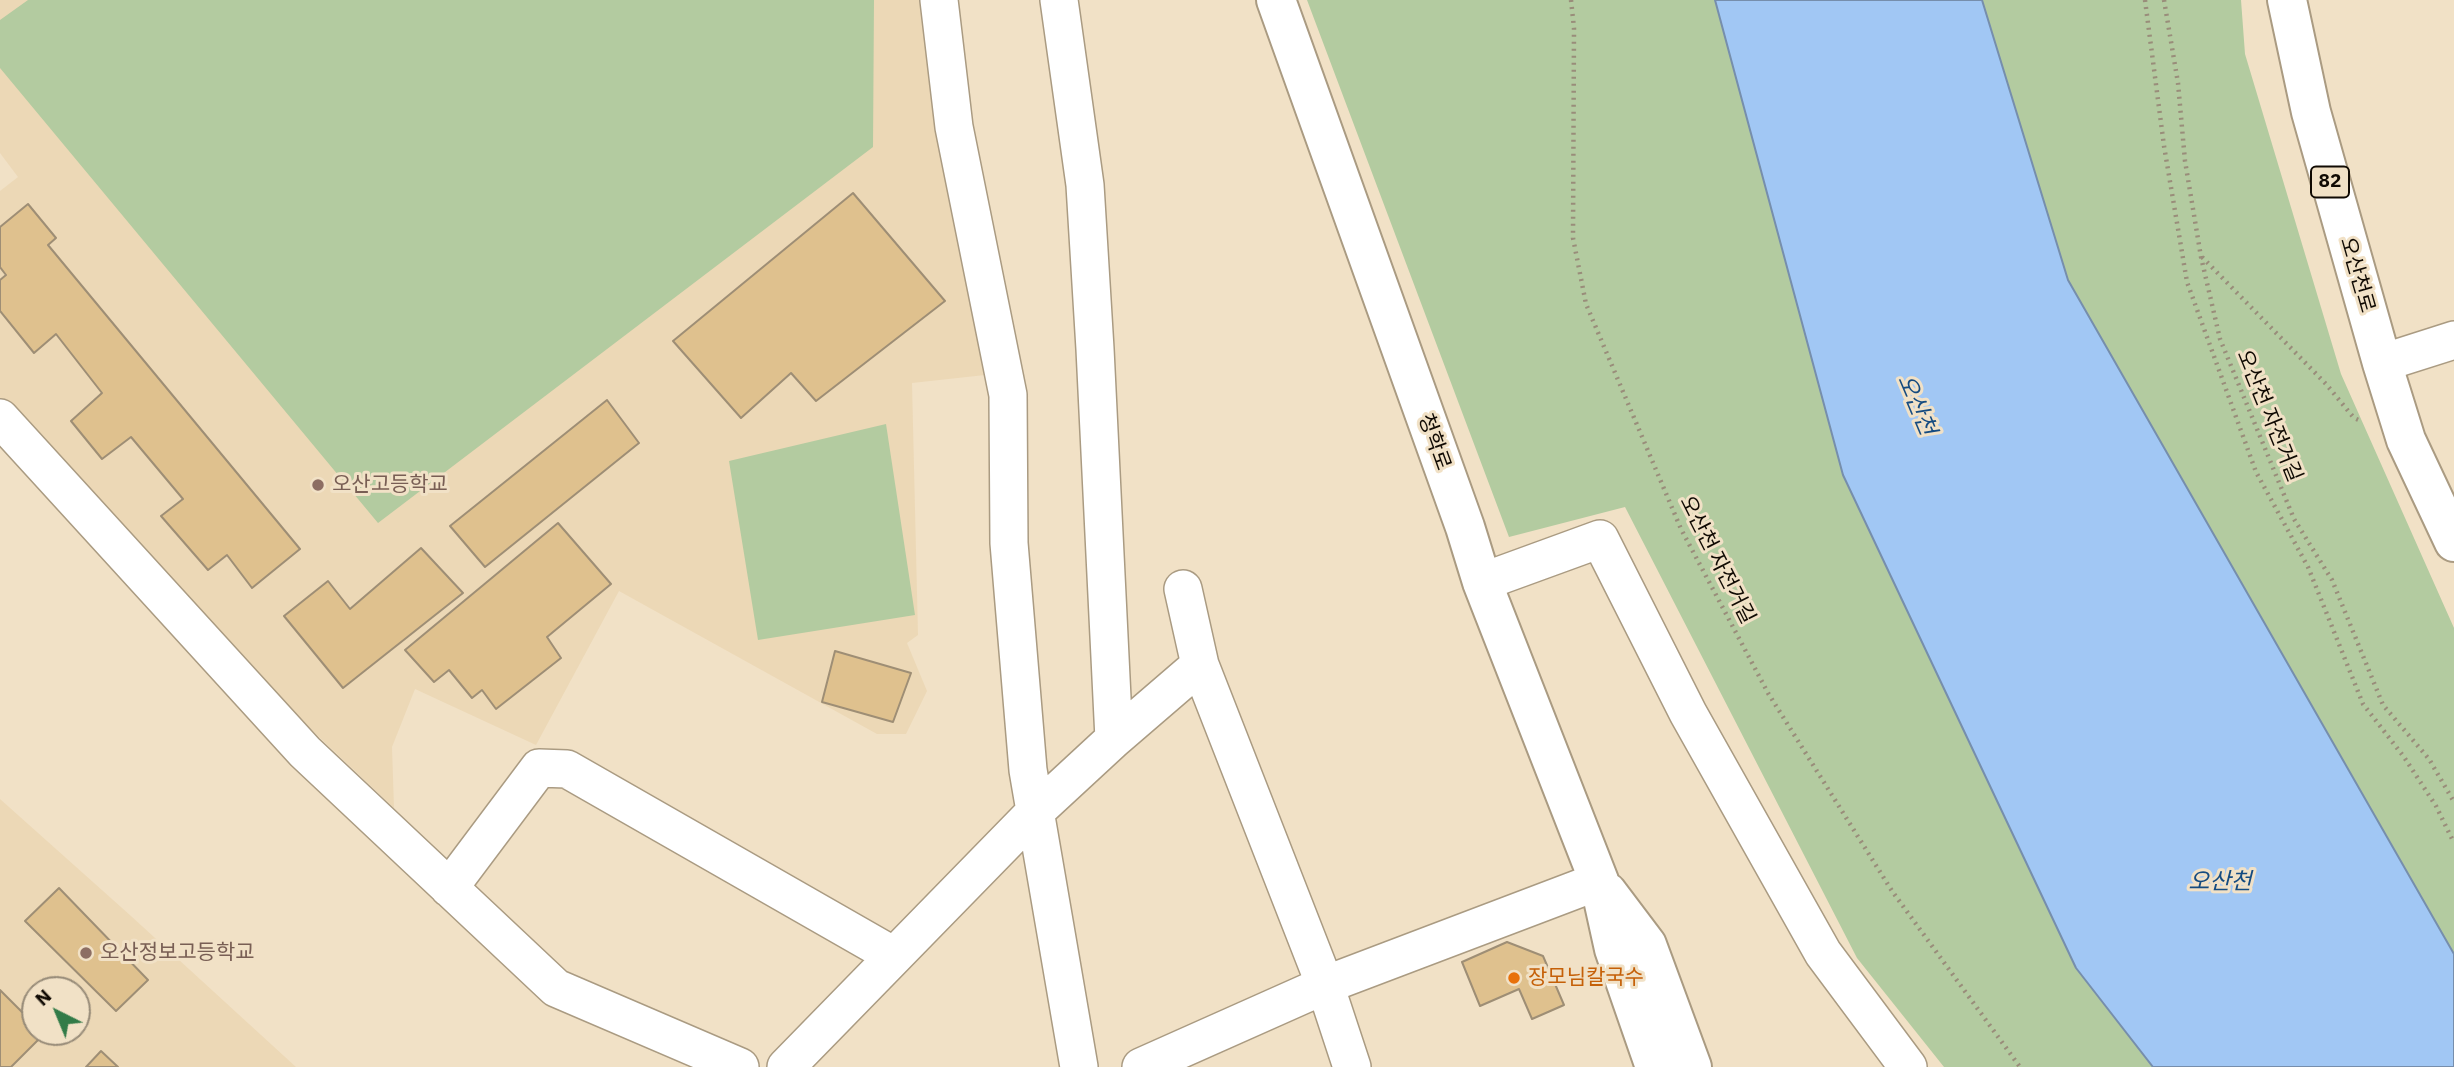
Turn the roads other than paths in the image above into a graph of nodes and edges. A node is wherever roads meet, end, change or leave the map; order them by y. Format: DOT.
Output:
graph roads {
  1 [pos="939,0"];
  2 [pos="1059,0"];
  3 [pos="1276,0"];
  4 [pos="2287,0"];
  5 [pos="2454,340"];
  6 [pos="2382,363"];
  7 [pos="0,418"];
  8 [pos="2454,542"];
  9 [pos="1482,582"];
  10 [pos="1183,589"];
  11 [pos="1200,665"];
  12 [pos="1114,739"];
  13 [pos="1035,812"];
  14 [pos="1599,881"];
  15 [pos="449,888"];
  16 [pos="894,957"];
  17 [pos="1325,985"];
  18 [pos="740,1067"];
  19 [pos="786,1067"];
  20 [pos="1079,1067"];
  21 [pos="1141,1067"];
  22 [pos="1352,1067"];
  23 [pos="1655,1067"];
  24 [pos="1692,1067"];
  25 [pos="1908,1067"];
  1 -- 13 [label="street"];
  2 -- 12 [label="street"];
  3 -- 9 [label="street, 청학로"];
  4 -- 6 [label="street, 오산천로 / 82"];
  5 -- 6 [label="street"];
  6 -- 8 [label="street, 오산천로 / 82"];
  7 -- 15 [label="street"];
  9 -- 14 [label="street, 청학로"];
  9 -- 25 [label="street"];
  10 -- 11 [label="street"];
  11 -- 12 [label="street"];
  11 -- 17 [label="street"];
  12 -- 13 [label="street"];
  13 -- 16 [label="street"];
  13 -- 20 [label="street"];
  14 -- 17 [label="street"];
  14 -- 23 [label="street, 청학로"];
  14 -- 24 [label="street, 청학로"];
  15 -- 16 [label="street"];
  15 -- 18 [label="street"];
  16 -- 19 [label="street"];
  17 -- 21 [label="street"];
  17 -- 22 [label="street"];
}
